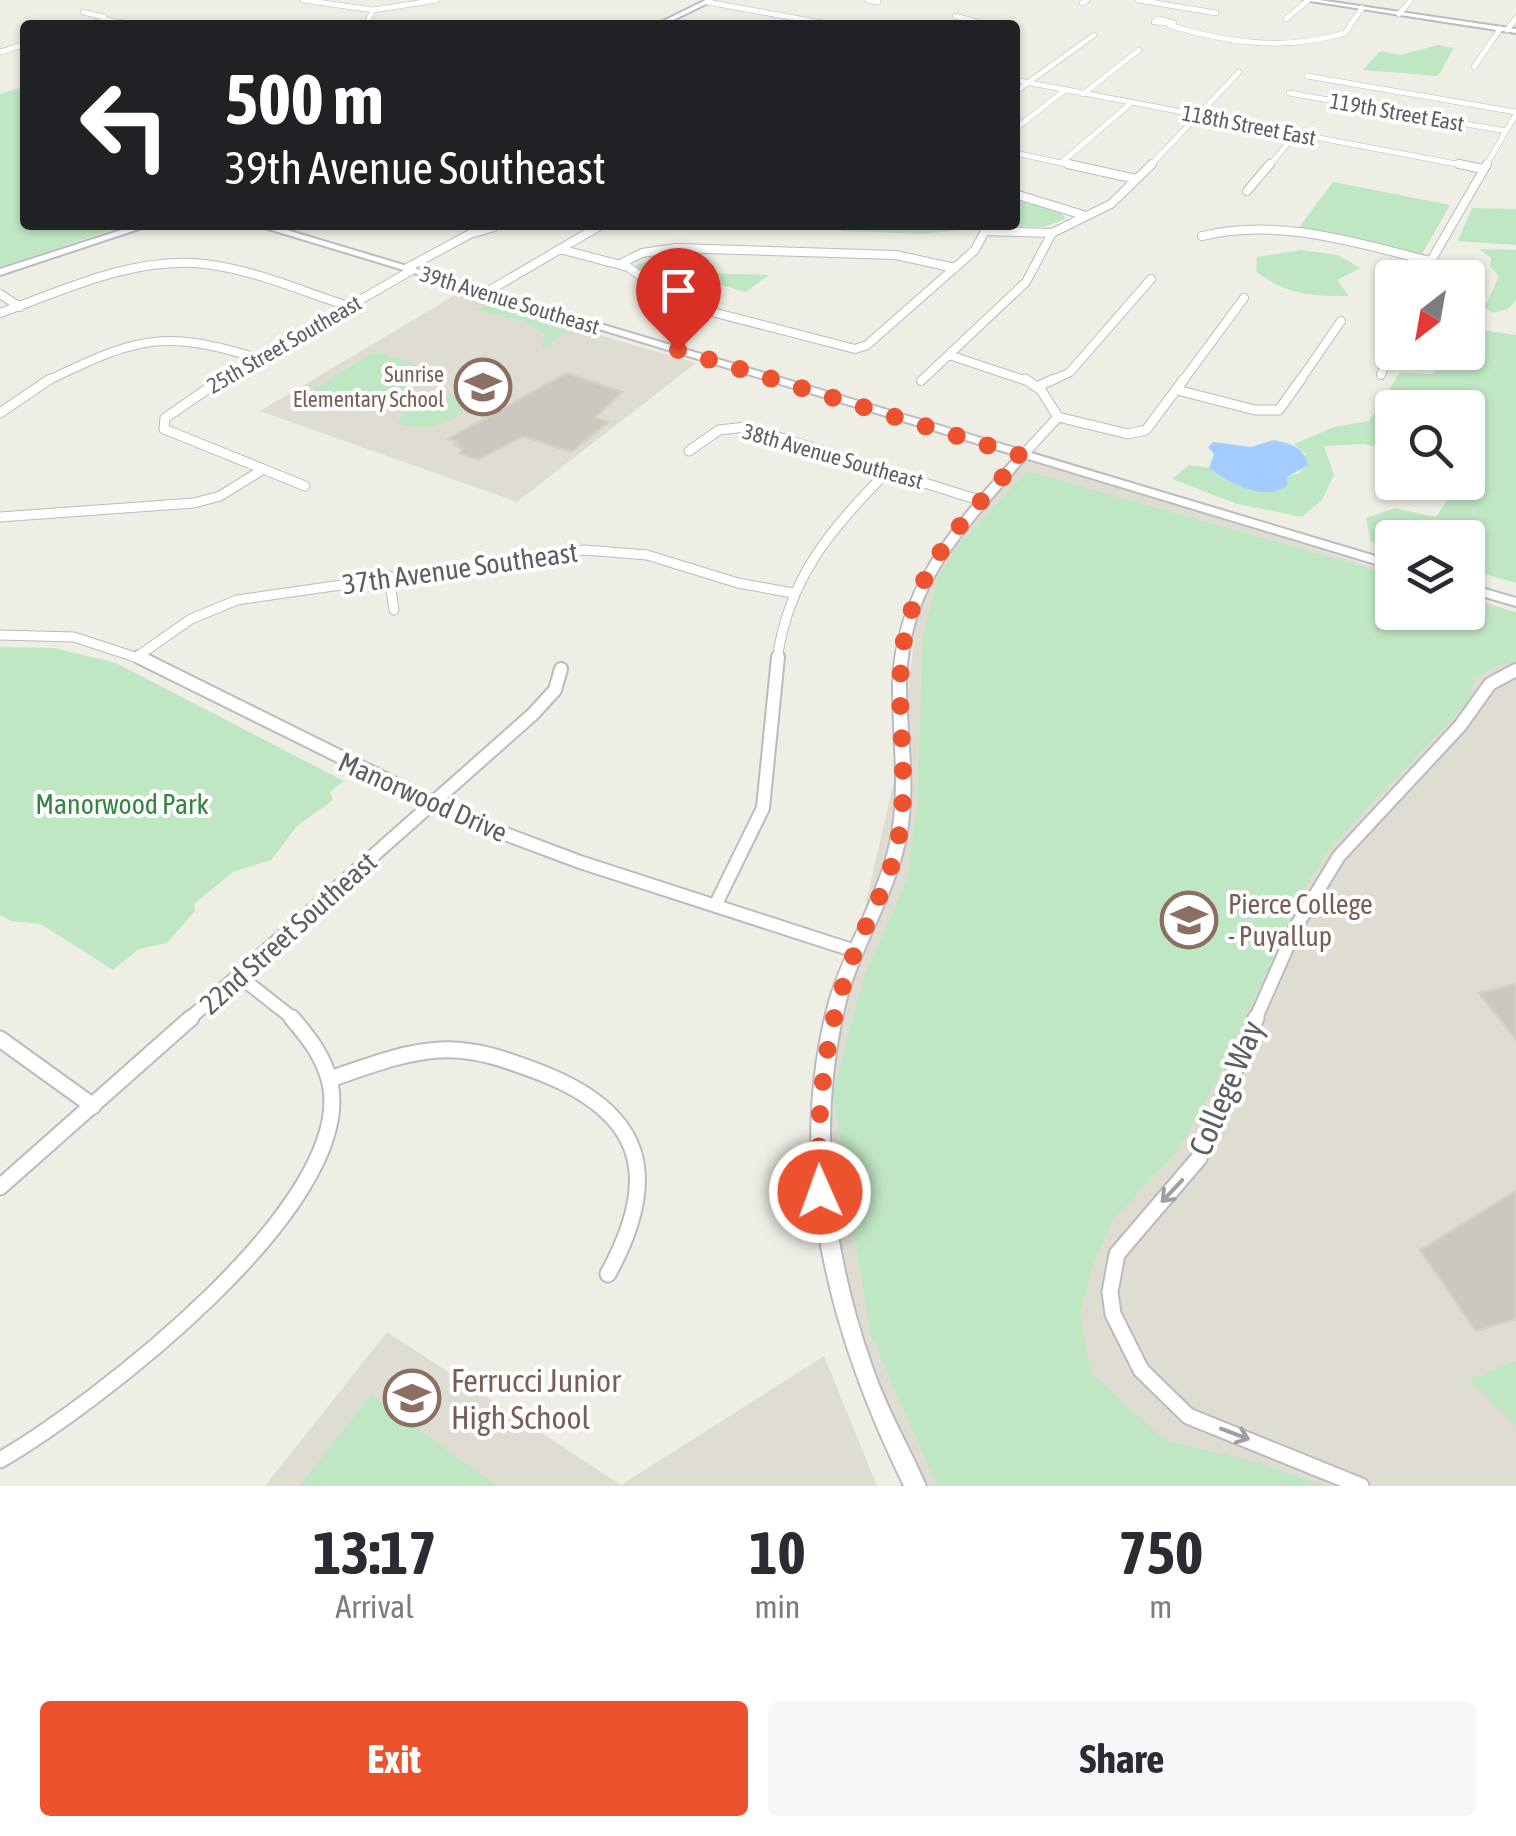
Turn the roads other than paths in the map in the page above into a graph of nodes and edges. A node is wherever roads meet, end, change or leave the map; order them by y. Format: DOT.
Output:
graph roads {
  1 [pos="303,0"];
  2 [pos="437,0"];
  3 [pos="867,0"];
  4 [pos="1142,0"];
  5 [pos="1308,0"];
  6 [pos="1411,0"];
  7 [pos="709,1"];
  8 [pos="878,2"];
  9 [pos="1362,8"];
  10 [pos="374,10"];
  11 [pos="82,12"];
  12 [pos="1216,13"];
  13 [pos="1399,14"];
  14 [pos="955,16"];
  15 [pos="1516,18"];
  16 [pos="1286,19"];
  17 [pos="104,20"];
  18 [pos="369,20"];
  19 [pos="669,20"];
  20 [pos="807,20"];
  21 [pos="969,20"];
  22 [pos="1169,25"];
  23 [pos="1508,30"];
  24 [pos="1094,36"];
  25 [pos="1139,50"];
  26 [pos="1474,67"];
  27 [pos="1239,72"];
  28 [pos="1306,76"];
  29 [pos="1020,82"];
  30 [pos="1028,84"];
  31 [pos="1020,89"];
  32 [pos="1064,91"];
  33 [pos="1288,93"];
  34 [pos="1084,94"];
  35 [pos="1131,103"];
  36 [pos="1516,113"];
  37 [pos="1201,117"];
  38 [pos="1020,125"];
  39 [pos="1506,132"];
  40 [pos="1296,134"];
  41 [pos="1020,154"];
  42 [pos="1061,163"];
  43 [pos="1483,169"];
  44 [pos="1136,179"];
  45 [pos="1247,191"];
  46 [pos="1020,196"];
  47 [pos="1082,216"];
  48 [pos="130,230"];
  49 [pos="277,230"];
  50 [pos="485,230"];
  51 [pos="592,230"];
  52 [pos="1052,233"];
  53 [pos="1202,236"];
  54 [pos="560,249"];
  55 [pos="1425,260"];
  56 [pos="1431,260"];
  57 [pos="620,264"];
  58 [pos="954,268"];
  59 [pos="409,269"];
  60 [pos="0,272"];
  61 [pos="1150,278"];
  62 [pos="488,292"];
  63 [pos="0,294"];
  64 [pos="1244,298"];
  65 [pos="348,306"];
  66 [pos="20,307"];
  67 [pos="0,313"];
  68 [pos="1341,321"];
  69 [pos="949,356"];
  70 [pos="256,358"];
  71 [pos="1384,370"];
  72 [pos="1382,375"];
  73 [pos="922,380"];
  74 [pos="1039,386"];
  75 [pos="1177,390"];
  76 [pos="0,413"];
  77 [pos="1058,417"];
  78 [pos="689,451"];
  79 [pos="1022,456"];
  80 [pos="262,470"];
  81 [pos="888,471"];
  82 [pos="305,486"];
  83 [pos="982,501"];
  84 [pos="0,517"];
  85 [pos="1375,561"];
  86 [pos="389,576"];
  87 [pos="793,593"];
  88 [pos="1485,593"];
  89 [pos="1516,602"];
  90 [pos="394,610"];
  91 [pos="0,635"];
  92 [pos="138,656"];
  93 [pos="561,668"];
  94 [pos="1516,670"];
  95 [pos="433,805"];
  96 [pos="716,904"];
  97 [pos="855,951"];
  98 [pos="239,976"];
  99 [pos="0,1039"];
  100 [pos="330,1080"];
  101 [pos="93,1106"];
  102 [pos="0,1187"];
  103 [pos="608,1274"];
  104 [pos="0,1460"];
  105 [pos="915,1486"];
  106 [pos="1361,1486"];
  1 -- 10 [label="street"];
  2 -- 10 [label="street"];
  3 -- 8 [label="street"];
  4 -- 12 [label="street"];
  5 -- 9 [label="street"];
  5 -- 16 [label="street"];
  6 -- 13 [label="street"];
  7 -- 19 [label="main road"];
  7 -- 20 [label="street"];
  9 -- 13 [label="street"];
  9 -- 22 [label="street"];
  10 -- 18 [label="street"];
  11 -- 17 [label="street"];
  13 -- 23 [label="street"];
  14 -- 21 [label="street"];
  15 -- 23 [label="street"];
  23 -- 26 [label="street"];
  24 -- 30 [label="street"];
  25 -- 34 [label="street"];
  27 -- 37 [label="street"];
  28 -- 36 [label="street"];
  29 -- 30 [label="street, 118th Street East"];
  30 -- 31 [label="street"];
  30 -- 32 [label="street, 118th Street East"];
  32 -- 34 [label="street, 118th Street East"];
  32 -- 38 [label="street"];
  33 -- 39 [label="street, 119th Street East"];
  34 -- 35 [label="street, 118th Street East"];
  35 -- 37 [label="street, 118th Street East"];
  35 -- 42 [label="street"];
  36 -- 39 [label="street"];
  37 -- 40 [label="street, 118th Street East"];
  37 -- 44 [label="street"];
  39 -- 43 [label="street"];
  40 -- 43 [label="street, 118th Street East"];
  40 -- 45 [label="street"];
  41 -- 42 [label="street"];
  42 -- 44 [label="street"];
  43 -- 56 [label="street"];
  44 -- 47 [label="street"];
  46 -- 47 [label="street"];
  47 -- 52 [label="street"];
  48 -- 60 [label="main road"];
  49 -- 59 [label="main road, 39th Avenue Southeast"];
  50 -- 59 [label="street, 25th Street Southeast"];
  51 -- 54 [label="street"];
  52 -- 58 [label="street"];
  52 -- 69 [label="street"];
  53 -- 55 [label="street"];
  54 -- 57 [label="street"];
  54 -- 62 [label="street"];
  57 -- 58 [label="street"];
  57 -- 58 [label="street"];
  59 -- 62 [label="main road, 39th Avenue Southeast"];
  59 -- 65 [label="street, 25th Street Southeast"];
  61 -- 74 [label="street"];
  62 -- 79 [label="main road, 39th Avenue Southeast"];
  63 -- 66 [label="street"];
  64 -- 75 [label="street"];
  65 -- 66 [label="street"];
  65 -- 70 [label="street, 25th Street Southeast"];
  66 -- 67 [label="street"];
  68 -- 75 [label="street"];
  69 -- 73 [label="street"];
  69 -- 74 [label="street"];
  70 -- 76 [label="street"];
  70 -- 80 [label="street, 25th Street Southeast"];
  71 -- 72 [label="street"];
  74 -- 77 [label="street"];
  75 -- 77 [label="street"];
  77 -- 79 [label="street"];
  78 -- 81 [label="street, 38th Avenue Southeast"];
  79 -- 83 [label="street"];
  79 -- 85 [label="main road, 39th Avenue Southeast"];
  80 -- 82 [label="street"];
  80 -- 84 [label="street"];
  81 -- 83 [label="street, 38th Avenue Southeast"];
  81 -- 87 [label="street"];
  83 -- 97 [label="street"];
  86 -- 87 [label="street, 37th Avenue Southeast"];
  86 -- 90 [label="street"];
  86 -- 92 [label="street, 37th Avenue Southeast"];
  87 -- 96 [label="street"];
  88 -- 89 [label="main road"];
  91 -- 92 [label="street, Manorwood Drive"];
  92 -- 95 [label="street, Manorwood Drive"];
  93 -- 95 [label="street, 22nd Street Southeast"];
  94 -- 106 [label="street, College Way, one-way"];
  95 -- 96 [label="street, Manorwood Drive"];
  95 -- 98 [label="street, 22nd Street Southeast"];
  96 -- 97 [label="street, Manorwood Drive"];
  97 -- 105 [label="street"];
  98 -- 100 [label="street"];
  98 -- 101 [label="street, 22nd Street Southeast"];
  99 -- 101 [label="street"];
  100 -- 103 [label="street"];
  100 -- 104 [label="street"];
  101 -- 102 [label="street, 22nd Street Southeast"];
}
